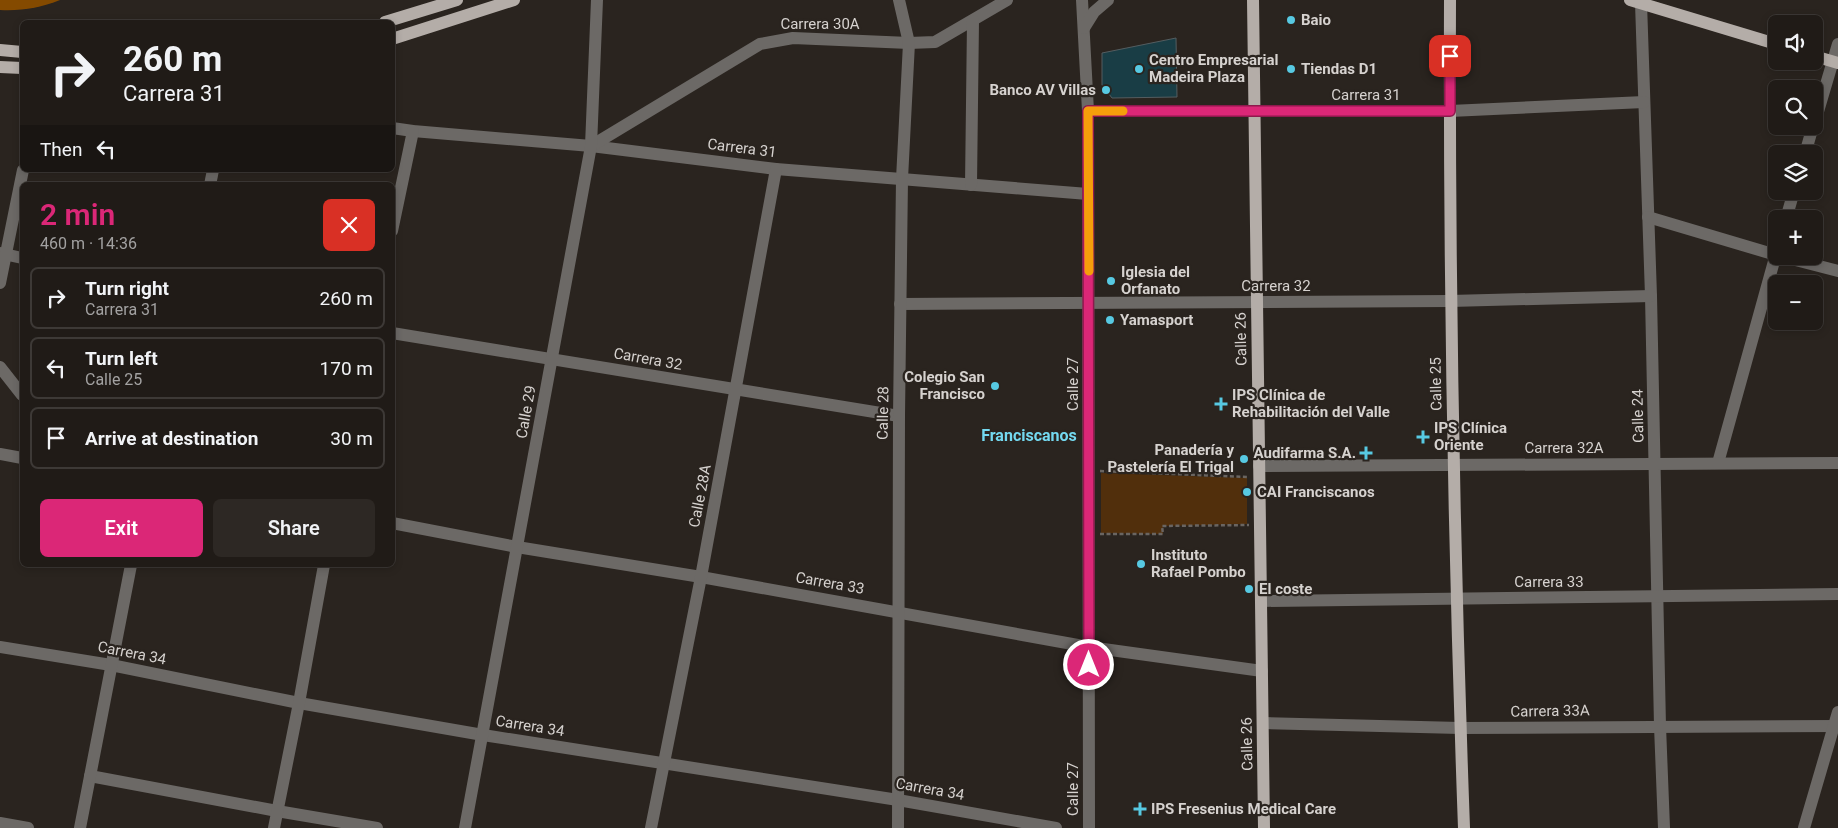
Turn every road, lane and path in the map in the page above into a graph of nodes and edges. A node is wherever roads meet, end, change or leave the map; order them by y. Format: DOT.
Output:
graph roads {
  1 [pos="457,0"];
  2 [pos="514,0"];
  3 [pos="596,0"];
  4 [pos="899,0"];
  5 [pos="1007,0"];
  6 [pos="1082,0"];
  7 [pos="1108,0"];
  8 [pos="1253,0"];
  9 [pos="1450,0"];
  10 [pos="1635,2"];
  11 [pos="392,20"];
  12 [pos="973,21"];
  13 [pos="1084,28"];
  14 [pos="395,38"];
  15 [pos="1768,42"];
  16 [pos="909,43"];
  17 [pos="1838,44"];
  18 [pos="0,50"];
  19 [pos="20,52"];
  20 [pos="1835,62"];
  21 [pos="0,67"];
  22 [pos="20,68"];
  23 [pos="1823,99"];
  24 [pos="1644,102"];
  25 [pos="1088,111"];
  26 [pos="1450,111"];
  27 [pos="1255,112"];
  28 [pos="395,128"];
  29 [pos="413,131"];
  30 [pos="592,146"];
  31 [pos="776,169"];
  32 [pos="902,179"];
  33 [pos="20,183"];
  34 [pos="971,185"];
  35 [pos="1088,194"];
  36 [pos="395,217"];
  37 [pos="1648,217"];
  38 [pos="1768,253"];
  39 [pos="3,254"];
  40 [pos="20,258"];
  41 [pos="1773,265"];
  42 [pos="1815,265"];
  43 [pos="1838,271"];
  44 [pos="0,283"];
  45 [pos="1651,296"];
  46 [pos="1257,302"];
  47 [pos="1450,302"];
  48 [pos="1089,303"];
  49 [pos="900,304"];
  50 [pos="395,333"];
  51 [pos="552,359"];
  52 [pos="0,367"];
  53 [pos="736,390"];
  54 [pos="20,392"];
  55 [pos="899,416"];
  56 [pos="0,454"];
  57 [pos="20,458"];
  58 [pos="1718,463"];
  59 [pos="1655,464"];
  60 [pos="1838,464"];
  61 [pos="1454,465"];
  62 [pos="1089,471"];
  63 [pos="1260,472"];
  64 [pos="395,524"];
  65 [pos="1260,524"];
  66 [pos="1089,534"];
  67 [pos="517,547"];
  68 [pos="131,567"];
  69 [pos="324,567"];
  70 [pos="701,577"];
  71 [pos="1838,594"];
  72 [pos="1658,597"];
  73 [pos="1456,598"];
  74 [pos="1261,601"];
  75 [pos="899,612"];
  76 [pos="0,646"];
  77 [pos="1089,647"];
  78 [pos="111,665"];
  79 [pos="1262,671"];
  80 [pos="299,703"];
  81 [pos="1838,712"];
  82 [pos="1263,723"];
  83 [pos="1660,726"];
  84 [pos="1836,726"];
  85 [pos="1460,728"];
  86 [pos="482,735"];
  87 [pos="665,763"];
  88 [pos="90,776"];
  89 [pos="898,800"];
  90 [pos="277,811"];
  91 [pos="0,823"];
  92 [pos="28,828"];
  93 [pos="80,828"];
  94 [pos="274,828"];
  95 [pos="377,828"];
  96 [pos="465,828"];
  97 [pos="651,828"];
  98 [pos="898,828"];
  99 [pos="1056,828"];
  100 [pos="1089,828"];
  101 [pos="1264,828"];
  102 [pos="1464,828"];
  103 [pos="1664,828"];
  104 [pos="1804,828"];
  1 -- 11 [label="main road"];
  2 -- 14 [label="main road"];
  3 -- 30 [label="street, Calle 29"];
  4 -- 16 [label="street, Calle 28"];
  5 -- 12 [label="street, Carrera 30A"];
  6 -- 13 [label="street, Calle 27"];
  7 -- 13 [label="street"];
  8 -- 27 [label="main road, Calle 26"];
  9 -- 26 [label="main road, Calle 25"];
  10 -- 15 [label="main road"];
  10 -- 24 [label="street, Calle 24"];
  12 -- 16 [label="street, Carrera 30A"];
  12 -- 34 [label="street"];
  13 -- 25 [label="street, Calle 27"];
  16 -- 30 [label="street, Carrera 30A"];
  16 -- 32 [label="street, Calle 28"];
  17 -- 20 [label="street"];
  18 -- 19 [label="main road"];
  20 -- 23 [label="street"];
  21 -- 22 [label="main road"];
  24 -- 26 [label="street, Carrera 31"];
  24 -- 37 [label="street, Calle 24"];
  25 -- 27 [label="street, Carrera 31"];
  25 -- 35 [label="street, Calle 27"];
  26 -- 27 [label="street, Carrera 31"];
  26 -- 47 [label="main road, Calle 25"];
  27 -- 46 [label="main road, Calle 26"];
  28 -- 29 [label="street, Carrera 31"];
  29 -- 30 [label="street, Carrera 31"];
  29 -- 36 [label="street"];
  30 -- 31 [label="street, Carrera 31"];
  30 -- 51 [label="street, Calle 29"];
  31 -- 32 [label="street, Carrera 31"];
  31 -- 53 [label="street, Calle 28A"];
  32 -- 34 [label="street, Carrera 31"];
  32 -- 49 [label="street, Calle 28"];
  33 -- 39 [label="street"];
  34 -- 35 [label="street, Carrera 31"];
  35 -- 48 [label="street, Calle 27"];
  37 -- 38 [label="street"];
  37 -- 45 [label="street, Calle 24"];
  39 -- 40 [label="street"];
  39 -- 44 [label="street"];
  41 -- 58 [label="street"];
  42 -- 43 [label="street"];
  45 -- 47 [label="street, Carrera 32"];
  45 -- 59 [label="street, Calle 24"];
  46 -- 47 [label="street, Carrera 32"];
  46 -- 48 [label="street, Carrera 32"];
  46 -- 63 [label="main road, Calle 26"];
  47 -- 61 [label="main road, Calle 25"];
  48 -- 49 [label="street, Carrera 32"];
  48 -- 62 [label="street, Calle 27"];
  49 -- 55 [label="street, Calle 28"];
  50 -- 51 [label="street, Carrera 32"];
  51 -- 53 [label="street, Carrera 32"];
  51 -- 67 [label="street, Calle 29"];
  52 -- 54 [label="street"];
  53 -- 55 [label="street, Carrera 32"];
  53 -- 70 [label="street, Calle 28A"];
  55 -- 75 [label="street, Calle 28"];
  56 -- 57 [label="street"];
  58 -- 59 [label="street, Carrera 32A"];
  58 -- 60 [label="street, Carrera 32A"];
  59 -- 61 [label="street, Carrera 32A"];
  59 -- 72 [label="street, Calle 24"];
  61 -- 63 [label="street, Carrera 32A"];
  61 -- 73 [label="main road, Calle 25"];
  62 -- 63 [label="path"];
  62 -- 66 [label="street, Calle 27"];
  63 -- 65 [label="main road, Calle 26"];
  64 -- 67 [label="street, Carrera 33"];
  65 -- 66 [label="path"];
  65 -- 74 [label="main road, Calle 26"];
  66 -- 77 [label="street, Calle 27"];
  67 -- 70 [label="street, Carrera 33"];
  67 -- 86 [label="street, Calle 29"];
  68 -- 78 [label="street"];
  69 -- 80 [label="street"];
  70 -- 75 [label="street, Carrera 33"];
  70 -- 87 [label="street, Calle 28A"];
  71 -- 72 [label="street, Carrera 33"];
  72 -- 73 [label="street, Carrera 33"];
  72 -- 83 [label="street, Calle 24"];
  73 -- 74 [label="street, Carrera 33"];
  73 -- 85 [label="main road, Calle 25"];
  74 -- 79 [label="main road, Calle 26"];
  75 -- 77 [label="street, Carrera 33"];
  75 -- 89 [label="street, Calle 28"];
  76 -- 78 [label="street, Carrera 34"];
  77 -- 79 [label="street, Carrera 33"];
  77 -- 100 [label="street, Calle 27"];
  78 -- 80 [label="street, Carrera 34"];
  78 -- 88 [label="street"];
  79 -- 82 [label="main road, Calle 26"];
  80 -- 86 [label="street, Carrera 34"];
  80 -- 90 [label="street"];
  81 -- 84 [label="street"];
  82 -- 85 [label="street, Carrera 33A"];
  82 -- 101 [label="main road, Calle 26"];
  83 -- 84 [label="street, Carrera 33A"];
  83 -- 85 [label="street, Carrera 33A"];
  83 -- 103 [label="street, Calle 24"];
  84 -- 104 [label="street"];
  85 -- 102 [label="main road, Calle 25"];
  86 -- 87 [label="street, Carrera 34"];
  86 -- 96 [label="street, Calle 29"];
  87 -- 89 [label="street, Carrera 34"];
  87 -- 97 [label="street, Calle 28A"];
  88 -- 90 [label="street"];
  88 -- 93 [label="street"];
  89 -- 98 [label="street, Calle 28"];
  89 -- 99 [label="street, Carrera 34"];
  90 -- 94 [label="street"];
  90 -- 95 [label="street"];
  91 -- 92 [label="street"];
}
